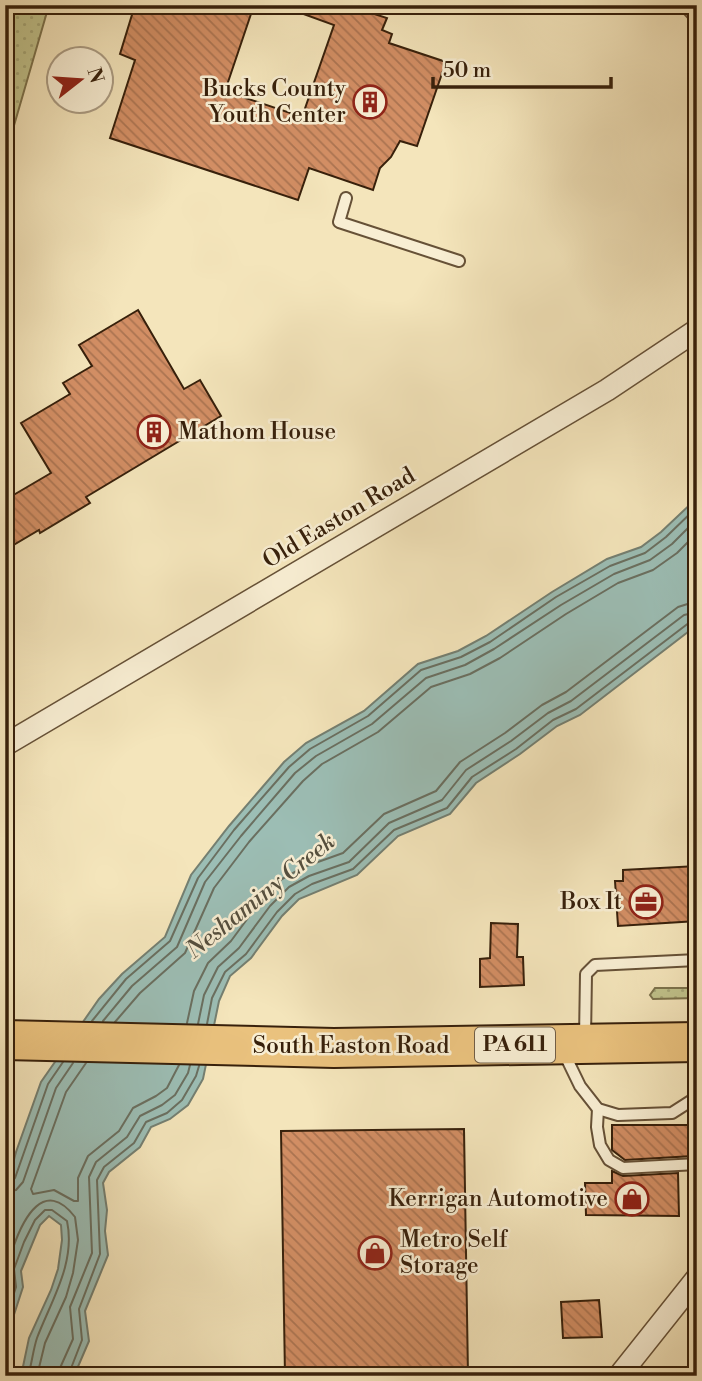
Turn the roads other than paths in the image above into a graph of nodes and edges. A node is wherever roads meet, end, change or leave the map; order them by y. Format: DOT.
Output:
graph roads {
  1 [pos="684,5"];
  2 [pos="697,19"];
  3 [pos="346,198"];
  4 [pos="459,261"];
  5 [pos="697,330"];
  6 [pos="5,745"];
  7 [pos="697,960"];
  8 [pos="5,1041"];
  9 [pos="697,1042"];
  10 [pos="572,1044"];
  11 [pos="697,1097"];
  12 [pos="598,1109"];
  13 [pos="697,1164"];
  14 [pos="697,1278"];
  15 [pos="619,1376"];
  1 -- 2 [label="lane"];
  3 -- 4 [label="lane"];
  5 -- 6 [label="street, Old Easton Road"];
  7 -- 10 [label="lane"];
  8 -- 10 [label="highway, South Easton Road / PA 611"];
  9 -- 10 [label="highway, South Easton Road / PA 611"];
  10 -- 12 [label="lane"];
  11 -- 12 [label="lane"];
  12 -- 13 [label="lane"];
  14 -- 15 [label="street"];
}
